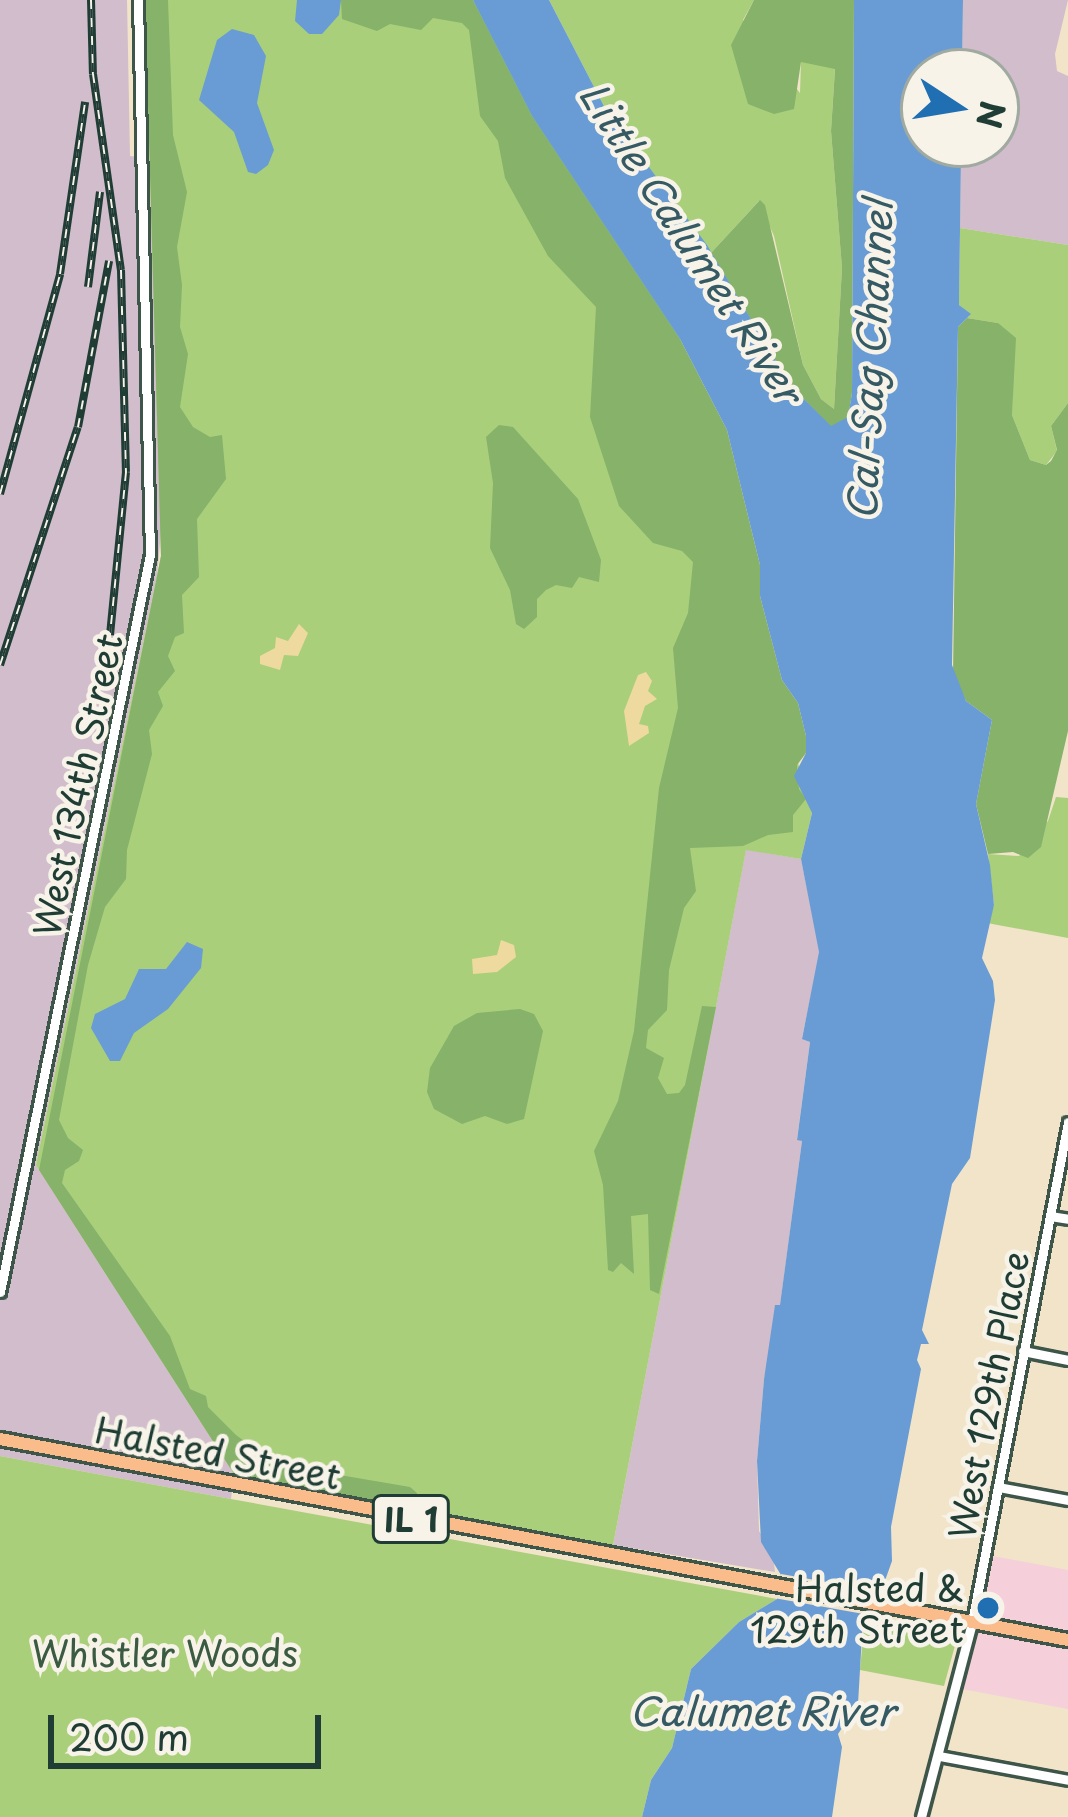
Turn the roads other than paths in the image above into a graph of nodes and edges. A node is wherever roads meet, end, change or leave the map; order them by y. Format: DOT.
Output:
graph roads {
  1 [pos="138,0"];
  2 [pos="1068,1122"];
  3 [pos="1050,1216"];
  4 [pos="1068,1219"];
  5 [pos="0,1292"];
  6 [pos="1023,1351"];
  7 [pos="1068,1360"];
  8 [pos="0,1439"];
  9 [pos="998,1487"];
  10 [pos="1068,1500"];
  11 [pos="972,1622"];
  12 [pos="1068,1640"];
  13 [pos="939,1756"];
  14 [pos="1068,1780"];
  15 [pos="921,1817"];
  1 -- 5 [label="street, West 134th Street"];
  2 -- 3 [label="street, West 129th Place"];
  3 -- 4 [label="street"];
  3 -- 6 [label="street, West 129th Place"];
  6 -- 7 [label="street"];
  6 -- 9 [label="street, West 129th Place"];
  8 -- 11 [label="main road, Halsted Street / IL 1"];
  9 -- 10 [label="street"];
  9 -- 11 [label="street, West 129th Place"];
  11 -- 12 [label="main road, IL 1"];
  11 -- 13 [label="street, West 129th Place"];
  13 -- 14 [label="street"];
  13 -- 15 [label="street, West 129th Place"];
}
